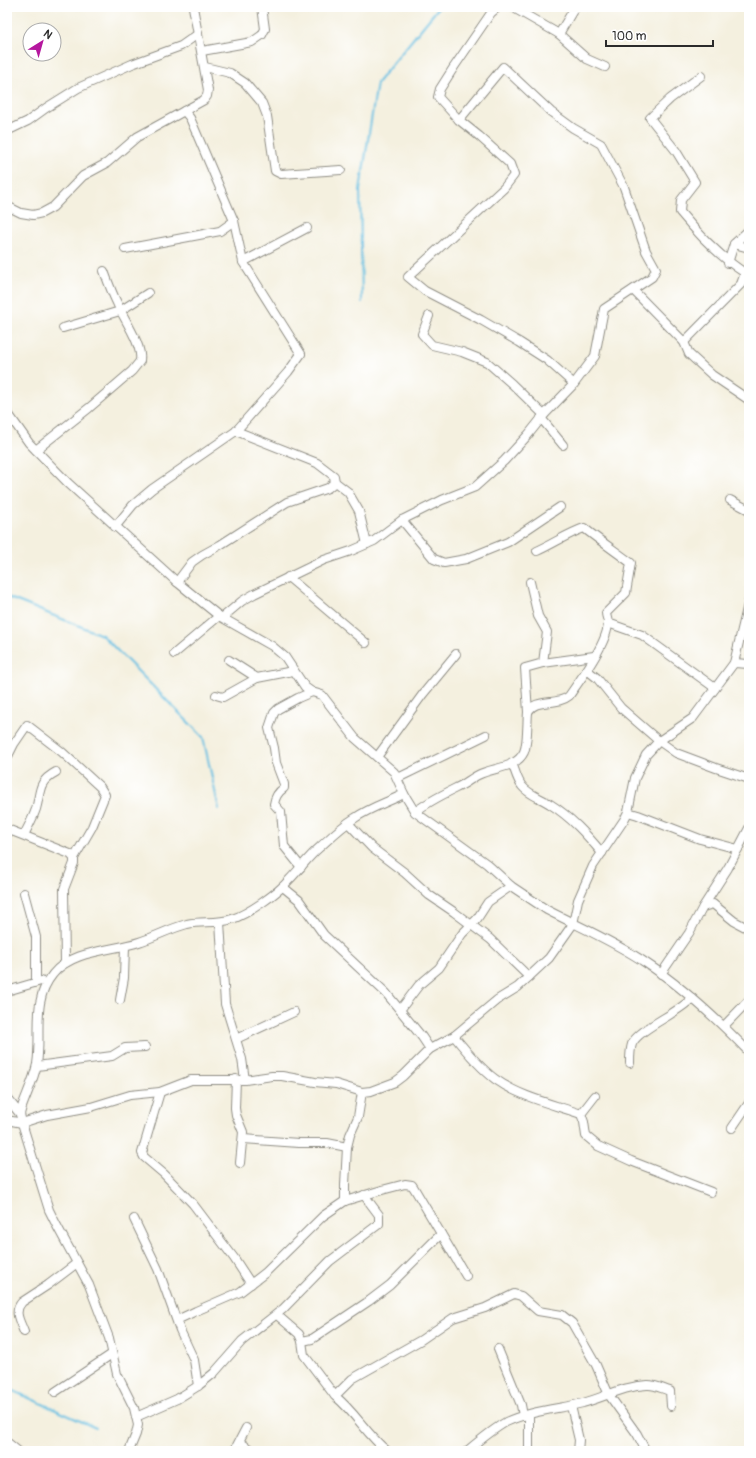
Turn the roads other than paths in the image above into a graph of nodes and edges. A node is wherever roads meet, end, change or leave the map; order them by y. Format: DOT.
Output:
graph roads {
  1 [pos="193,7"];
  2 [pos="262,7"];
  3 [pos="498,7"];
  4 [pos="512,7"];
  5 [pos="575,7"];
  6 [pos="198,34"];
  7 [pos="559,34"];
  8 [pos="202,51"];
  9 [pos="205,67"];
  10 [pos="605,67"];
  11 [pos="701,76"];
  12 [pos="184,111"];
  13 [pos="459,120"];
  14 [pos="7,131"];
  15 [pos="341,170"];
  16 [pos="7,206"];
  17 [pos="234,221"];
  18 [pos="307,228"];
  19 [pos="749,230"];
  20 [pos="734,244"];
  21 [pos="749,248"];
  22 [pos="125,249"];
  23 [pos="243,262"];
  24 [pos="728,263"];
  25 [pos="104,271"];
  26 [pos="633,290"];
  27 [pos="148,293"];
  28 [pos="120,311"];
  29 [pos="430,316"];
  30 [pos="63,328"];
  31 [pos="684,342"];
  32 [pos="574,384"];
  33 [pos="749,400"];
  34 [pos="7,412"];
  35 [pos="542,416"];
  36 [pos="236,431"];
  37 [pos="563,445"];
  38 [pos="36,450"];
  39 [pos="335,482"];
  40 [pos="730,500"];
  41 [pos="560,507"];
  42 [pos="749,510"];
  43 [pos="402,520"];
  44 [pos="115,527"];
  45 [pos="367,544"];
  46 [pos="537,551"];
  47 [pos="288,577"];
  48 [pos="177,582"];
  49 [pos="530,582"];
  50 [pos="749,600"];
  51 [pos="221,617"];
  52 [pos="608,623"];
  53 [pos="366,643"];
  54 [pos="174,654"];
  55 [pos="456,654"];
  56 [pos="594,656"];
  57 [pos="229,660"];
  58 [pos="543,663"];
  59 [pos="734,663"];
  60 [pos="749,664"];
  61 [pos="587,670"];
  62 [pos="293,671"];
  63 [pos="257,678"];
  64 [pos="715,688"];
  65 [pos="312,692"];
  66 [pos="216,695"];
  67 [pos="528,712"];
  68 [pos="486,735"];
  69 [pos="659,741"];
  70 [pos="377,757"];
  71 [pos="7,758"];
  72 [pos="512,763"];
  73 [pos="56,772"];
  74 [pos="398,778"];
  75 [pos="749,778"];
  76 [pos="404,794"];
  77 [pos="415,812"];
  78 [pos="628,812"];
  79 [pos="348,823"];
  80 [pos="749,828"];
  81 [pos="7,831"];
  82 [pos="24,835"];
  83 [pos="738,849"];
  84 [pos="602,853"];
  85 [pos="74,858"];
  86 [pos="301,867"];
  87 [pos="511,886"];
  88 [pos="283,887"];
  89 [pos="24,893"];
  90 [pos="703,907"];
  91 [pos="220,922"];
  92 [pos="573,924"];
  93 [pos="472,925"];
  94 [pos="749,929"];
  95 [pos="125,946"];
  96 [pos="65,963"];
  97 [pos="661,974"];
  98 [pos="529,977"];
  99 [pos="48,980"];
  100 [pos="36,982"];
  101 [pos="7,990"];
  102 [pos="692,998"];
  103 [pos="120,1000"];
  104 [pos="749,1000"];
  105 [pos="400,1010"];
  106 [pos="294,1012"];
  107 [pos="724,1026"];
  108 [pos="454,1036"];
  109 [pos="236,1039"];
  110 [pos="145,1047"];
  111 [pos="430,1049"];
  112 [pos="749,1052"];
  113 [pos="630,1063"];
  114 [pos="37,1066"];
  115 [pos="236,1080"];
  116 [pos="245,1080"];
  117 [pos="160,1092"];
  118 [pos="362,1092"];
  119 [pos="595,1096"];
  120 [pos="7,1098"];
  121 [pos="749,1103"];
  122 [pos="20,1114"];
  123 [pos="581,1114"];
  124 [pos="7,1120"];
  125 [pos="22,1123"];
  126 [pos="732,1128"];
  127 [pos="243,1139"];
  128 [pos="347,1147"];
  129 [pos="240,1164"];
  130 [pos="711,1192"];
  131 [pos="364,1195"];
  132 [pos="345,1201"];
  133 [pos="134,1219"];
  134 [pos="441,1234"];
  135 [pos="78,1263"];
  136 [pos="466,1276"];
  137 [pos="251,1284"];
  138 [pos="277,1315"];
  139 [pos="177,1320"];
  140 [pos="24,1332"];
  141 [pos="302,1341"];
  142 [pos="498,1349"];
  143 [pos="112,1354"];
  144 [pos="198,1386"];
  145 [pos="56,1392"];
  146 [pos="609,1395"];
  147 [pos="335,1396"];
  148 [pos="571,1406"];
  149 [pos="671,1406"];
  150 [pos="526,1415"];
  151 [pos="136,1417"];
  152 [pos="246,1428"];
  153 [pos="7,1442"];
  154 [pos="240,1442"];
  155 [pos="18,1451"];
  156 [pos="129,1451"];
  157 [pos="234,1451"];
  158 [pos="252,1451"];
  159 [pos="387,1451"];
  160 [pos="467,1451"];
  161 [pos="529,1451"];
  162 [pos="578,1451"];
  163 [pos="646,1451"];
  1 -- 6 [label="street"];
  2 -- 8 [label="street"];
  3 -- 13 [label="street"];
  4 -- 7 [label="street"];
  5 -- 7 [label="street"];
  6 -- 8 [label="street"];
  6 -- 14 [label="street"];
  7 -- 10 [label="street"];
  8 -- 9 [label="street"];
  9 -- 12 [label="street"];
  9 -- 15 [label="street"];
  11 -- 24 [label="street"];
  12 -- 16 [label="street"];
  12 -- 17 [label="street"];
  13 -- 26 [label="street"];
  13 -- 32 [label="street"];
  17 -- 22 [label="street"];
  17 -- 23 [label="street"];
  18 -- 23 [label="street"];
  19 -- 20 [label="street"];
  20 -- 21 [label="street"];
  20 -- 24 [label="street"];
  23 -- 36 [label="street"];
  24 -- 31 [label="street"];
  25 -- 28 [label="street"];
  26 -- 31 [label="street"];
  26 -- 32 [label="street"];
  27 -- 28 [label="street"];
  28 -- 30 [label="street"];
  28 -- 38 [label="street"];
  29 -- 35 [label="street"];
  31 -- 33 [label="street"];
  32 -- 35 [label="street"];
  34 -- 38 [label="street"];
  35 -- 37 [label="street"];
  35 -- 43 [label="street"];
  36 -- 39 [label="street"];
  36 -- 44 [label="street"];
  38 -- 44 [label="street"];
  39 -- 45 [label="street"];
  39 -- 48 [label="street"];
  40 -- 42 [label="street"];
  41 -- 43 [label="street"];
  43 -- 45 [label="street"];
  44 -- 48 [label="street"];
  45 -- 47 [label="street"];
  46 -- 52 [label="street"];
  47 -- 51 [label="street"];
  47 -- 53 [label="street"];
  48 -- 51 [label="street"];
  49 -- 58 [label="street"];
  50 -- 59 [label="street"];
  51 -- 54 [label="street"];
  51 -- 62 [label="street"];
  52 -- 56 [label="street"];
  52 -- 64 [label="street"];
  55 -- 70 [label="street"];
  56 -- 58 [label="street"];
  56 -- 61 [label="street"];
  57 -- 63 [label="street"];
  58 -- 67 [label="street"];
  59 -- 60 [label="street"];
  59 -- 64 [label="street"];
  61 -- 67 [label="street"];
  61 -- 69 [label="street"];
  62 -- 63 [label="street"];
  62 -- 65 [label="street"];
  63 -- 66 [label="street"];
  64 -- 69 [label="street"];
  65 -- 70 [label="street"];
  65 -- 86 [label="street"];
  67 -- 72 [label="street"];
  68 -- 74 [label="street"];
  69 -- 75 [label="street"];
  69 -- 78 [label="street"];
  70 -- 74 [label="street"];
  71 -- 85 [label="street"];
  72 -- 77 [label="street"];
  72 -- 84 [label="street"];
  73 -- 82 [label="street"];
  74 -- 76 [label="street"];
  76 -- 77 [label="street"];
  76 -- 79 [label="street"];
  77 -- 87 [label="street"];
  78 -- 83 [label="street"];
  78 -- 84 [label="street"];
  79 -- 86 [label="street"];
  79 -- 93 [label="street"];
  80 -- 83 [label="street"];
  81 -- 82 [label="street"];
  82 -- 85 [label="street"];
  83 -- 90 [label="street"];
  84 -- 92 [label="street"];
  85 -- 96 [label="street"];
  86 -- 88 [label="street"];
  87 -- 92 [label="street"];
  87 -- 93 [label="street"];
  88 -- 91 [label="street"];
  88 -- 105 [label="street"];
  89 -- 100 [label="street"];
  90 -- 94 [label="street"];
  90 -- 97 [label="street"];
  91 -- 95 [label="street"];
  91 -- 109 [label="street"];
  92 -- 97 [label="street"];
  92 -- 98 [label="street"];
  93 -- 98 [label="street"];
  93 -- 105 [label="street"];
  95 -- 96 [label="street"];
  95 -- 103 [label="street"];
  96 -- 99 [label="street"];
  97 -- 102 [label="street"];
  98 -- 108 [label="street"];
  99 -- 100 [label="street"];
  99 -- 114 [label="street"];
  100 -- 101 [label="street"];
  102 -- 107 [label="street"];
  102 -- 113 [label="street"];
  104 -- 107 [label="street"];
  105 -- 111 [label="street"];
  106 -- 109 [label="street"];
  107 -- 112 [label="street"];
  108 -- 111 [label="street"];
  108 -- 123 [label="street"];
  109 -- 116 [label="street"];
  110 -- 114 [label="street"];
  111 -- 118 [label="street"];
  114 -- 122 [label="street"];
  115 -- 116 [label="street"];
  115 -- 117 [label="street"];
  115 -- 127 [label="street"];
  116 -- 118 [label="street"];
  117 -- 125 [label="street"];
  117 -- 137 [label="street"];
  118 -- 128 [label="street"];
  119 -- 123 [label="street"];
  120 -- 122 [label="street"];
  121 -- 126 [label="street"];
  122 -- 125 [label="street"];
  123 -- 130 [label="street"];
  124 -- 125 [label="street"];
  125 -- 135 [label="street"];
  127 -- 128 [label="street"];
  127 -- 129 [label="street"];
  128 -- 132 [label="street"];
  131 -- 132 [label="street"];
  131 -- 134 [label="street"];
  131 -- 138 [label="street"];
  132 -- 137 [label="street"];
  133 -- 139 [label="street"];
  134 -- 136 [label="street"];
  134 -- 141 [label="street"];
  135 -- 140 [label="street"];
  135 -- 143 [label="street"];
  137 -- 139 [label="street"];
  138 -- 141 [label="street"];
  138 -- 144 [label="street"];
  139 -- 144 [label="street"];
  141 -- 147 [label="street"];
  142 -- 150 [label="street"];
  143 -- 145 [label="street"];
  143 -- 151 [label="street"];
  144 -- 151 [label="street"];
  146 -- 147 [label="street"];
  146 -- 148 [label="street"];
  146 -- 149 [label="street"];
  146 -- 163 [label="street"];
  147 -- 159 [label="street"];
  148 -- 150 [label="street"];
  148 -- 162 [label="street"];
  150 -- 160 [label="street"];
  150 -- 161 [label="street"];
  151 -- 156 [label="street"];
  152 -- 154 [label="street"];
  153 -- 155 [label="street"];
  154 -- 157 [label="street"];
  154 -- 158 [label="street"];
}
